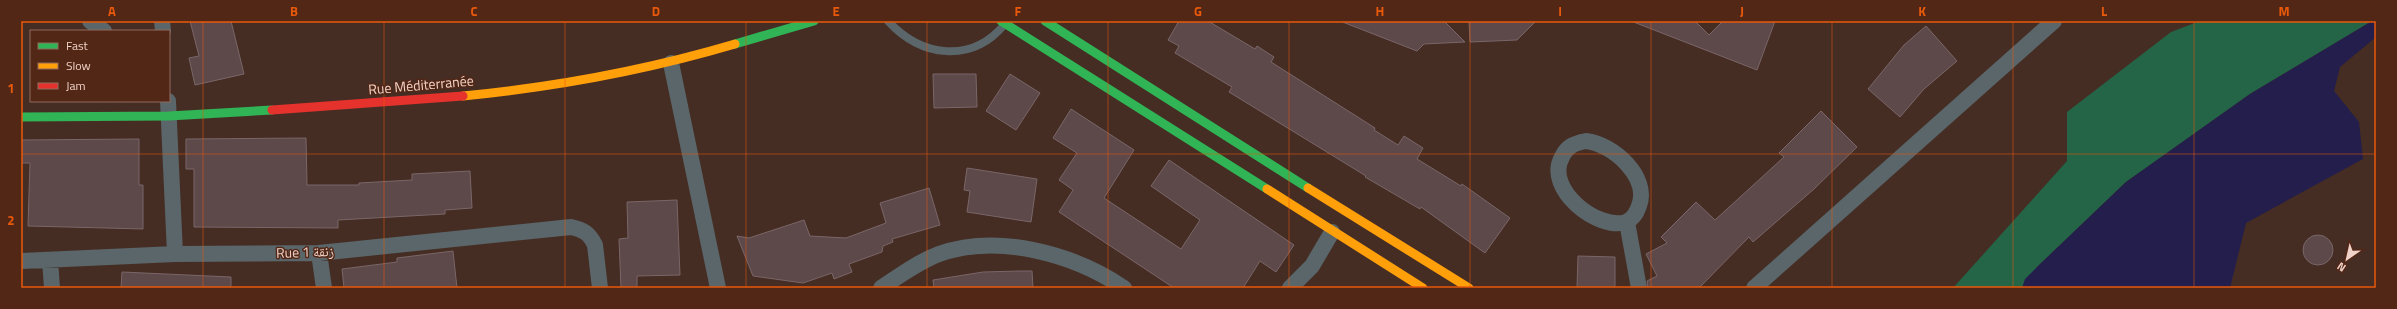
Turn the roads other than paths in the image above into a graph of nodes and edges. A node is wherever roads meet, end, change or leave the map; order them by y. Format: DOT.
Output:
graph roads {
  1 [pos="90,21"];
  2 [pos="814,21"];
  3 [pos="888,21"];
  4 [pos="1045,21"];
  5 [pos="2054,21"];
  6 [pos="1003,22"];
  7 [pos="103,30"];
  8 [pos="671,63"];
  9 [pos="169,108"];
  10 [pos="21,117"];
  11 [pos="1627,222"];
  12 [pos="1332,232"];
  13 [pos="319,253"];
  14 [pos="175,254"];
  15 [pos="50,260"];
  16 [pos="21,261"];
  17 [pos="52,288"];
  18 [pos="324,288"];
  19 [pos="600,288"];
  20 [pos="718,288"];
  21 [pos="881,288"];
  22 [pos="1124,288"];
  23 [pos="1290,288"];
  24 [pos="1424,288"];
  25 [pos="1468,288"];
  26 [pos="1639,288"];
  27 [pos="1754,288"];
  1 -- 7 [label="street"];
  2 -- 8 [label="street, Rue Méditerranée"];
  3 -- 6 [label="lane"];
  4 -- 25 [label="street"];
  5 -- 27 [label="street"];
  6 -- 12 [label="street"];
  8 -- 9 [label="street, Rue Méditerranée"];
  8 -- 20 [label="street"];
  9 -- 10 [label="street, Rue Méditerranée"];
  9 -- 14 [label="street"];
  11 -- 11 [label="street"];
  11 -- 26 [label="street"];
  12 -- 23 [label="street"];
  12 -- 24 [label="street"];
  13 -- 14 [label="street, Rue 1 زنقة"];
  13 -- 18 [label="street"];
  13 -- 19 [label="street, Rue 1 زنقة"];
  14 -- 15 [label="street, Rue 1 زنقة"];
  15 -- 16 [label="street, Rue 1 زنقة"];
  15 -- 17 [label="street"];
  21 -- 22 [label="street"];
}
